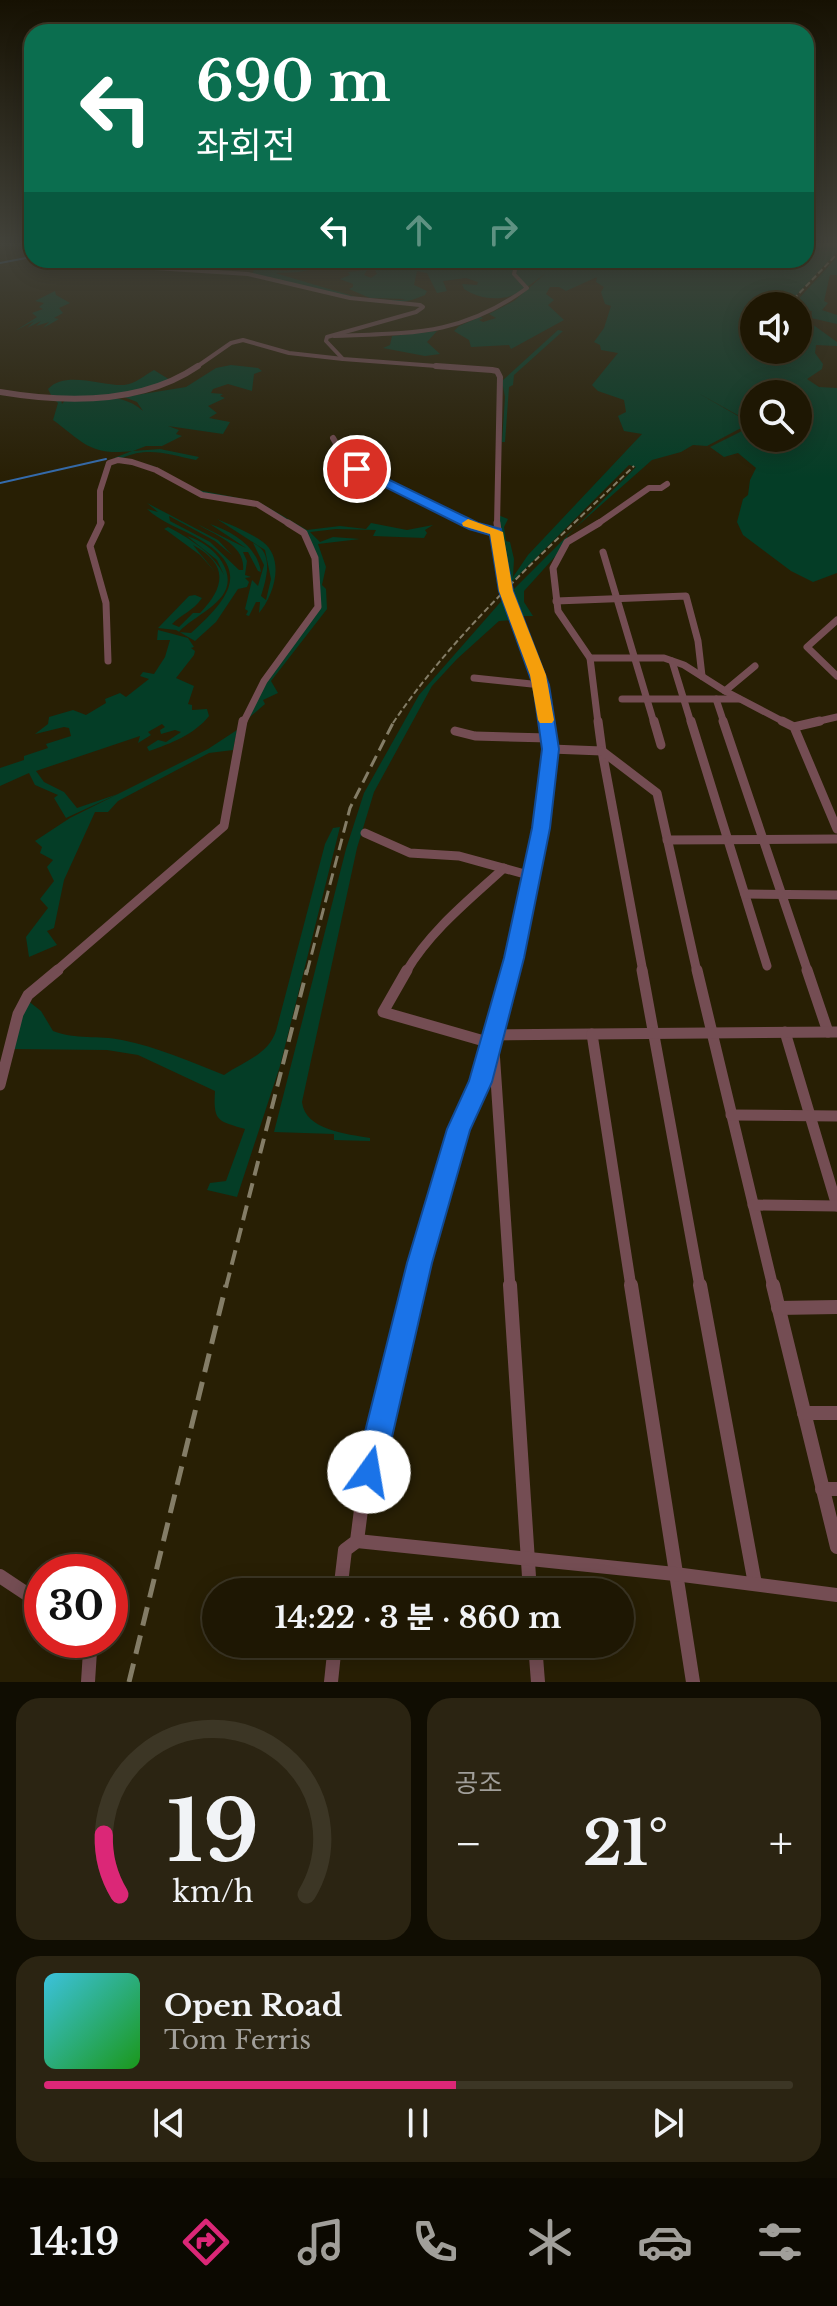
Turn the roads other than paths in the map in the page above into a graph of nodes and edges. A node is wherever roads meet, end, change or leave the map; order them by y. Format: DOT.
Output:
graph roads {
  1 [pos="380,320"];
  2 [pos="470,320"];
  3 [pos="327,337"];
  4 [pos="343,359"];
  5 [pos="0,392"];
  6 [pos="333,438"];
  7 [pos="667,484"];
  8 [pos="497,532"];
  9 [pos="603,552"];
  10 [pos="618,599"];
  11 [pos="556,601"];
  12 [pos="837,620"];
  13 [pos="637,657"];
  14 [pos="590,658"];
  15 [pos="108,661"];
  16 [pos="672,661"];
  17 [pos="755,666"];
  18 [pos="702,676"];
  19 [pos="837,676"];
  20 [pos="474,678"];
  21 [pos="541,685"];
  22 [pos="725,691"];
  23 [pos="622,699"];
  24 [pos="647,699"];
  25 [pos="685,699"];
  26 [pos="716,699"];
  27 [pos="741,699"];
  28 [pos="837,717"];
  29 [pos="794,727"];
  30 [pos="455,731"];
  31 [pos="550,744"];
  32 [pos="661,745"];
  33 [pos="602,751"];
  34 [pos="837,829"];
  35 [pos="365,833"];
  36 [pos="762,839"];
  37 [pos="837,839"];
  38 [pos="667,840"];
  39 [pos="728,840"];
  40 [pos="504,868"];
  41 [pos="532,876"];
  42 [pos="745,894"];
  43 [pos="781,895"];
  44 [pos="837,895"];
  45 [pos="767,966"];
  46 [pos="785,1032"];
  47 [pos="832,1032"];
  48 [pos="653,1033"];
  49 [pos="711,1033"];
  50 [pos="592,1034"];
  51 [pos="492,1039"];
  52 [pos="0,1085"];
  53 [pos="731,1115"];
  54 [pos="810,1116"];
  55 [pos="837,1116"];
  56 [pos="753,1205"];
  57 [pos="837,1206"];
  58 [pos="837,1307"];
  59 [pos="778,1308"];
  60 [pos="804,1413"];
  61 [pos="837,1413"];
  62 [pos="830,1489"];
  63 [pos="357,1541"];
  64 [pos="837,1547"];
  65 [pos="528,1558"];
  66 [pos="675,1574"];
  67 [pos="0,1576"];
  68 [pos="342,1578"];
  69 [pos="529,1578"];
  70 [pos="755,1584"];
  71 [pos="24,1592"];
  72 [pos="837,1595"];
  73 [pos="90,1658"];
  74 [pos="334,1658"];
  75 [pos="536,1658"];
  76 [pos="88,1682"];
  77 [pos="331,1682"];
  78 [pos="538,1682"];
  79 [pos="693,1682"];
  1 -- 3 [label="street"];
  2 -- 3 [label="street"];
  3 -- 4 [label="street"];
  4 -- 5 [label="street"];
  4 -- 8 [label="street"];
  6 -- 8 [label="street"];
  7 -- 11 [label="street"];
  8 -- 21 [label="street"];
  9 -- 10 [label="street"];
  10 -- 11 [label="street"];
  10 -- 13 [label="street"];
  10 -- 18 [label="street"];
  11 -- 14 [label="street"];
  12 -- 19 [label="street"];
  13 -- 14 [label="street"];
  13 -- 16 [label="street"];
  13 -- 24 [label="street"];
  14 -- 33 [label="street"];
  15 -- 52 [label="street"];
  16 -- 18 [label="street"];
  16 -- 25 [label="street"];
  17 -- 22 [label="street"];
  18 -- 22 [label="street"];
  20 -- 21 [label="street"];
  21 -- 31 [label="street"];
  22 -- 27 [label="street"];
  23 -- 24 [label="street"];
  24 -- 25 [label="street"];
  24 -- 32 [label="street"];
  25 -- 26 [label="street"];
  25 -- 39 [label="street"];
  26 -- 27 [label="street"];
  26 -- 36 [label="street"];
  27 -- 29 [label="street"];
  28 -- 29 [label="street"];
  29 -- 34 [label="street"];
  30 -- 31 [label="street"];
  31 -- 33 [label="street"];
  31 -- 41 [label="street"];
  33 -- 38 [label="street"];
  33 -- 48 [label="street"];
  35 -- 40 [label="street"];
  36 -- 37 [label="street"];
  36 -- 39 [label="street"];
  36 -- 43 [label="street"];
  38 -- 39 [label="street"];
  38 -- 49 [label="street"];
  39 -- 42 [label="street"];
  40 -- 41 [label="street"];
  40 -- 51 [label="street"];
  41 -- 51 [label="street"];
  42 -- 43 [label="street"];
  42 -- 45 [label="street"];
  43 -- 44 [label="street"];
  43 -- 47 [label="street"];
  46 -- 47 [label="street"];
  46 -- 49 [label="street"];
  46 -- 54 [label="street"];
  48 -- 49 [label="street"];
  48 -- 50 [label="street"];
  48 -- 70 [label="street"];
  49 -- 53 [label="street"];
  50 -- 51 [label="street"];
  50 -- 66 [label="street"];
  51 -- 63 [label="street"];
  51 -- 65 [label="street"];
  53 -- 54 [label="street"];
  53 -- 56 [label="street"];
  54 -- 55 [label="street"];
  54 -- 57 [label="street"];
  56 -- 57 [label="street"];
  56 -- 59 [label="street"];
  58 -- 59 [label="street"];
  59 -- 60 [label="street"];
  60 -- 61 [label="street"];
  60 -- 62 [label="street"];
  62 -- 64 [label="street"];
  63 -- 65 [label="street"];
  63 -- 68 [label="street"];
  65 -- 66 [label="street"];
  65 -- 69 [label="street"];
  66 -- 70 [label="street"];
  66 -- 79 [label="street"];
  67 -- 71 [label="street"];
  70 -- 72 [label="street"];
  73 -- 76 [label="street"];
  74 -- 77 [label="street"];
  75 -- 78 [label="street"];
}
